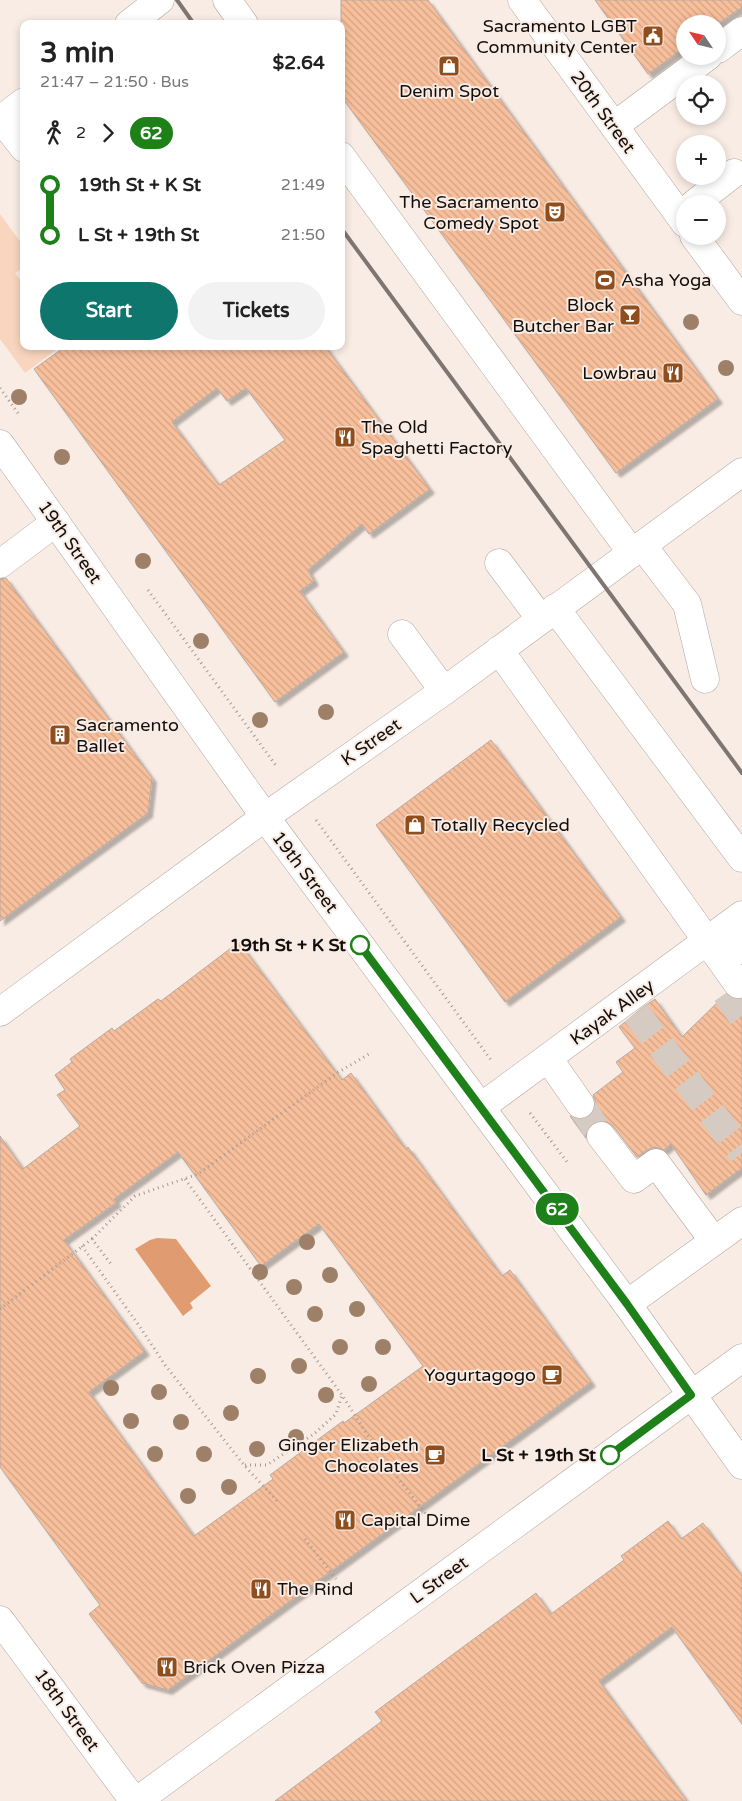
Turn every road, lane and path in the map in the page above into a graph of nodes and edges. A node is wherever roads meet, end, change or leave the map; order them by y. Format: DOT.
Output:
graph roads {
  1 [pos="160,0"];
  2 [pos="227,0"];
  3 [pos="522,0"];
  4 [pos="134,20"];
  5 [pos="241,20"];
  6 [pos="742,31"];
  7 [pos="726,43"];
  8 [pos="696,65"];
  9 [pos="20,105"];
  10 [pos="1,119"];
  11 [pos="614,126"];
  12 [pos="20,143"];
  13 [pos="345,161"];
  14 [pos="734,172"];
  15 [pos="710,195"];
  16 [pos="676,204"];
  17 [pos="705,245"];
  18 [pos="742,301"];
  19 [pos="0,388"];
  20 [pos="23,420"];
  21 [pos="0,444"];
  22 [pos="742,472"];
  23 [pos="56,522"];
  24 [pos="637,549"];
  25 [pos="499,563"];
  26 [pos="0,564"];
  27 [pos="146,587"];
  28 [pos="548,613"];
  29 [pos="402,634"];
  30 [pos="499,650"];
  31 [pos="706,678"];
  32 [pos="444,690"];
  33 [pos="298,794"];
  34 [pos="265,817"];
  35 [pos="742,858"];
  36 [pos="718,934"];
  37 [pos="742,950"];
  38 [pos="732,989"];
  39 [pos="0,1012"];
  40 [pos="369,1054"];
  41 [pos="548,1058"];
  42 [pos="510,1086"];
  43 [pos="580,1104"];
  44 [pos="481,1107"];
  45 [pos="601,1136"];
  46 [pos="568,1165"];
  47 [pos="185,1179"];
  48 [pos="742,1220"];
  49 [pos="92,1239"];
  50 [pos="714,1240"];
  51 [pos="82,1246"];
  52 [pos="112,1264"];
  53 [pos="627,1304"];
  54 [pos="0,1309"];
  55 [pos="742,1358"];
  56 [pos="342,1395"];
  57 [pos="691,1395"];
  58 [pos="374,1444"];
  59 [pos="742,1464"];
  60 [pos="244,1465"];
  61 [pos="396,1477"];
  62 [pos="278,1501"];
  63 [pos="426,1514"];
  64 [pos="305,1539"];
  65 [pos="336,1580"];
  66 [pos="0,1620"];
  67 [pos="135,1801"];
  1 -- 4 [label="main road"];
  2 -- 5 [label="main road"];
  3 -- 11 [label="main road, 20th Street"];
  6 -- 7 [label="main road"];
  8 -- 11 [label="main road"];
  9 -- 10 [label="main road"];
  10 -- 12 [label="main road"];
  11 -- 16 [label="main road, 20th Street"];
  13 -- 24 [label="main road"];
  14 -- 15 [label="main road"];
  17 -- 18 [label="main road, 20th Street"];
  19 -- 20 [label="path"];
  21 -- 23 [label="main road, 19th Street"];
  22 -- 24 [label="main road, K Street"];
  23 -- 26 [label="main road"];
  23 -- 34 [label="main road, 19th Street"];
  24 -- 28 [label="main road, K Street"];
  24 -- 31 [label="main road"];
  25 -- 28 [label="main road"];
  27 -- 33 [label="path"];
  28 -- 30 [label="main road, K Street"];
  28 -- 35 [label="main road"];
  29 -- 32 [label="main road"];
  30 -- 32 [label="main road, K Street"];
  30 -- 36 [label="main road"];
  32 -- 33 [label="main road, K Street"];
  33 -- 34 [label="main road, K Street"];
  33 -- 42 [label="path"];
  34 -- 39 [label="main road, K Street"];
  34 -- 44 [label="main road, 19th Street"];
  36 -- 37 [label="main road"];
  36 -- 38 [label="main road"];
  36 -- 41 [label="main road, Kayak Alley"];
  40 -- 47 [label="path"];
  41 -- 42 [label="main road, Kayak Alley"];
  41 -- 43 [label="main road"];
  42 -- 44 [label="main road, Kayak Alley"];
  42 -- 46 [label="path"];
  44 -- 53 [label="main road, 19th Street"];
  45 -- 50 [label="main road"];
  47 -- 49 [label="path"];
  47 -- 56 [label="path"];
  48 -- 50 [label="main road"];
  49 -- 51 [label="path"];
  49 -- 52 [label="path"];
  50 -- 53 [label="main road"];
  51 -- 54 [label="path"];
  51 -- 60 [label="path"];
  53 -- 57 [label="main road, 19th Street"];
  55 -- 57 [label="main road, L Street"];
  56 -- 58 [label="path"];
  56 -- 60 [label="path"];
  57 -- 59 [label="main road, 19th Street"];
  57 -- 67 [label="main road, L Street"];
  60 -- 62 [label="path"];
  61 -- 63 [label="path"];
  64 -- 65 [label="path"];
  66 -- 67 [label="main road, 18th Street"];
}
